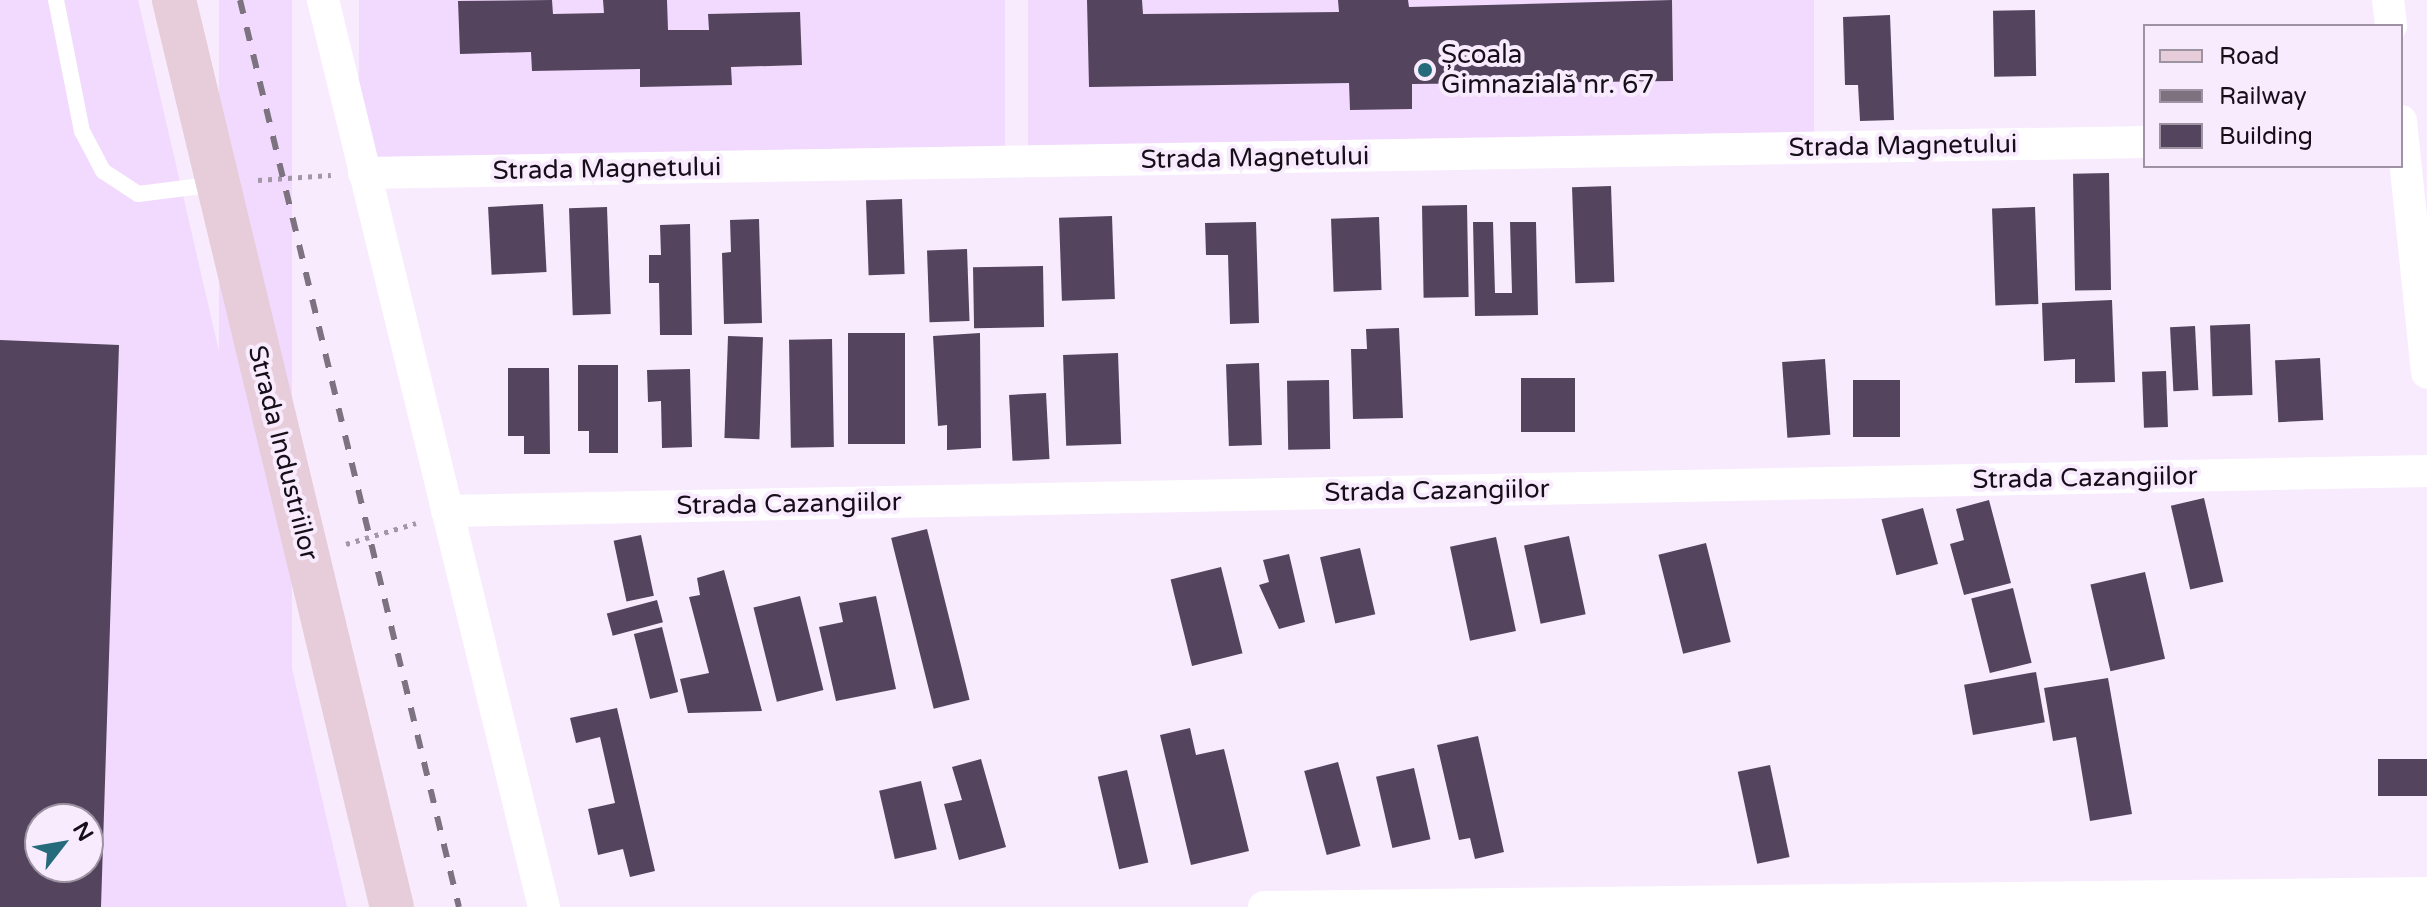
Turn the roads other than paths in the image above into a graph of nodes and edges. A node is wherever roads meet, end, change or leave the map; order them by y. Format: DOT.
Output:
graph roads {
  1 [pos="56,0"];
  2 [pos="174,0"];
  3 [pos="323,0"];
  4 [pos="2388,0"];
  5 [pos="2391,24"];
  6 [pos="2408,130"];
  7 [pos="2143,142"];
  8 [pos="364,173"];
  9 [pos="218,184"];
  10 [pos="2427,373"];
  11 [pos="2427,471"];
  12 [pos="447,511"];
  13 [pos="2427,893"];
  14 [pos="392,907"];
  15 [pos="544,907"];
  16 [pos="1264,907"];
  1 -- 9 [label="lane"];
  2 -- 9 [label="main road, Strada Industriilor"];
  3 -- 8 [label="street"];
  4 -- 5 [label="street"];
  6 -- 10 [label="street"];
  7 -- 8 [label="street, Strada Magnetului"];
  8 -- 12 [label="street"];
  9 -- 14 [label="main road, Strada Industriilor"];
  11 -- 12 [label="street, Strada Cazangiilor"];
  12 -- 15 [label="street"];
  13 -- 16 [label="street"];
}
